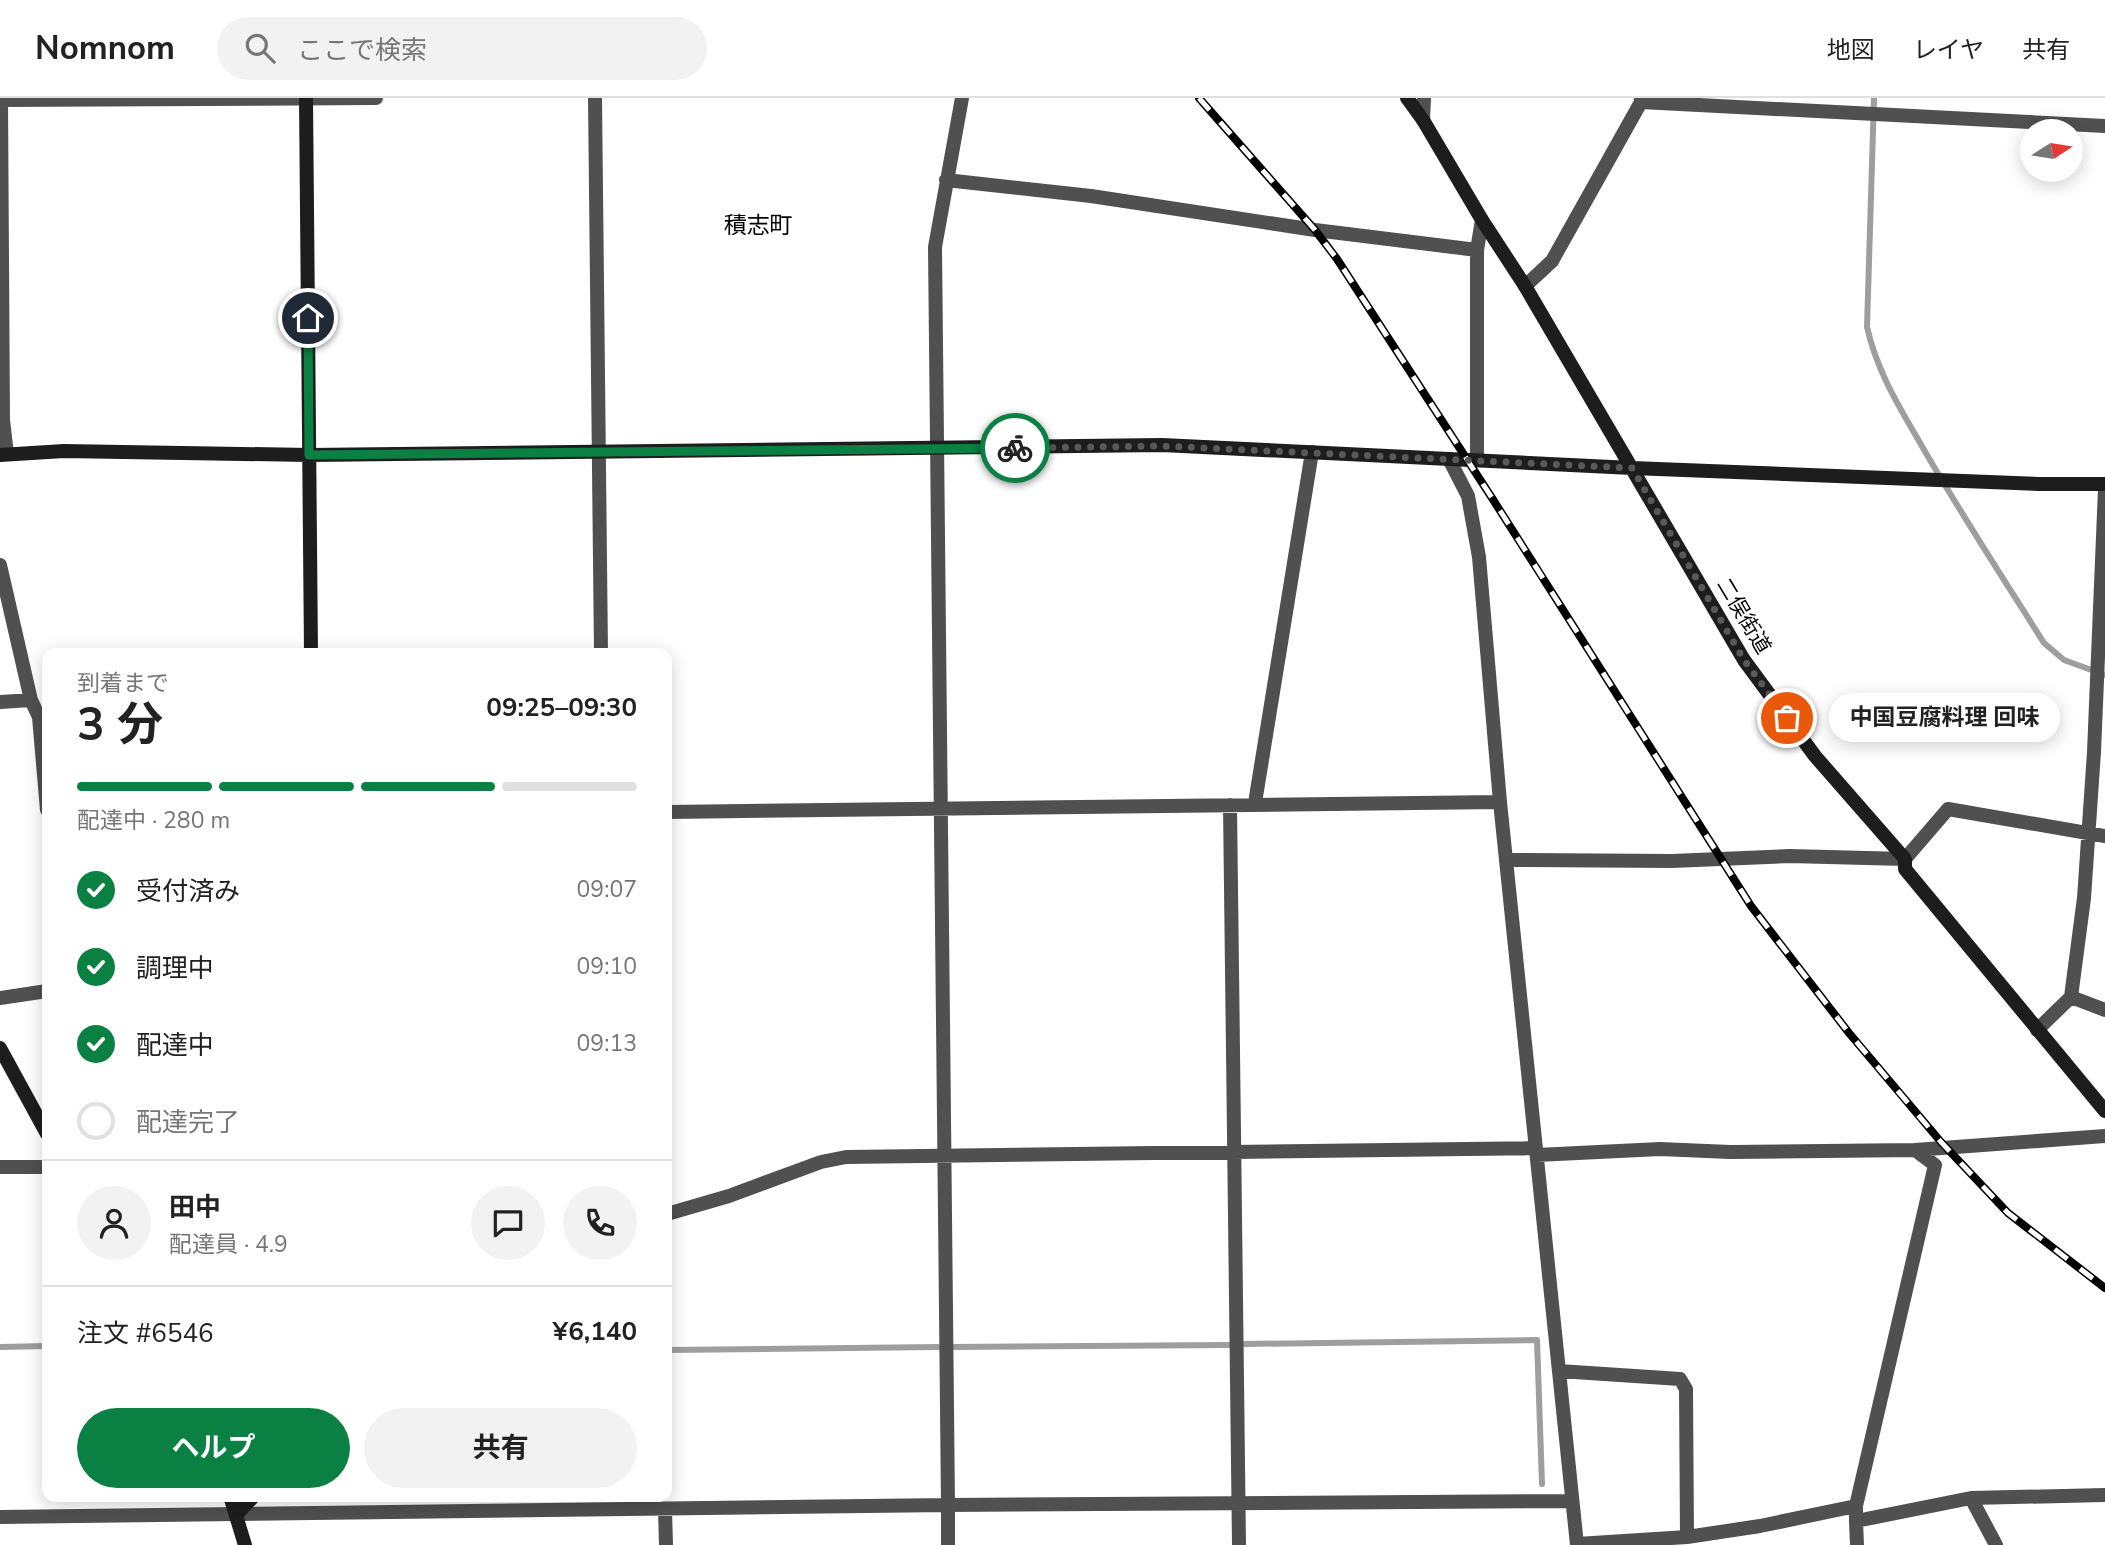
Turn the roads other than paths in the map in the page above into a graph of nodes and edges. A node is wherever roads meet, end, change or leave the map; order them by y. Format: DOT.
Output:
graph roads {
  1 [pos="376,98"];
  2 [pos="595,98"];
  3 [pos="961,98"];
  4 [pos="1407,98"];
  5 [pos="1424,98"];
  6 [pos="1,99"];
  7 [pos="306,99"];
  8 [pos="1641,100"];
  9 [pos="1423,120"];
  10 [pos="2105,127"];
  11 [pos="946,180"];
  12 [pos="1482,220"];
  13 [pos="0,222"];
  14 [pos="1477,250"];
  15 [pos="1525,286"];
  16 [pos="936,450"];
  17 [pos="599,452"];
  18 [pos="1312,452"];
  19 [pos="3,454"];
  20 [pos="309,455"];
  21 [pos="1449,459"];
  22 [pos="1477,460"];
  23 [pos="1632,468"];
  24 [pos="2105,484"];
  25 [pos="2105,489"];
  26 [pos="0,565"];
  27 [pos="311,648"];
  28 [pos="601,648"];
  29 [pos="31,701"];
  30 [pos="0,702"];
  31 [pos="42,752"];
  32 [pos="1500,802"];
  33 [pos="1255,803"];
  34 [pos="1230,805"];
  35 [pos="940,809"];
  36 [pos="672,812"];
  37 [pos="2089,835"];
  38 [pos="2105,836"];
  39 [pos="1905,859"];
  40 [pos="1506,860"];
  41 [pos="42,992"];
  42 [pos="2071,997"];
  43 [pos="0,998"];
  44 [pos="2105,1010"];
  45 [pos="2037,1030"];
  46 [pos="0,1048"];
  47 [pos="2105,1111"];
  48 [pos="42,1125"];
  49 [pos="2105,1136"];
  50 [pos="1915,1150"];
  51 [pos="1537,1151"];
  52 [pos="1234,1152"];
  53 [pos="944,1156"];
  54 [pos="0,1167"];
  55 [pos="42,1167"];
  56 [pos="672,1213"];
  57 [pos="1559,1371"];
  58 [pos="2105,1495"];
  59 [pos="1971,1499"];
  60 [pos="232,1502"];
  61 [pos="248,1502"];
  62 [pos="1572,1502"];
  63 [pos="608,1503"];
  64 [pos="1238,1504"];
  65 [pos="948,1505"];
  66 [pos="665,1509"];
  67 [pos="1856,1513"];
  68 [pos="236,1515"];
  69 [pos="0,1517"];
  70 [pos="1687,1537"];
  71 [pos="244,1545"];
  72 [pos="666,1545"];
  73 [pos="948,1545"];
  74 [pos="1239,1545"];
  75 [pos="1577,1545"];
  76 [pos="1857,1545"];
  77 [pos="1996,1545"];
  1 -- 7 [label="street"];
  2 -- 17 [label="street"];
  3 -- 11 [label="street"];
  4 -- 9 [label="street, 二俣街道"];
  5 -- 9 [label="street"];
  6 -- 7 [label="street"];
  6 -- 13 [label="street"];
  7 -- 20 [label="street"];
  8 -- 10 [label="street"];
  8 -- 15 [label="street"];
  9 -- 12 [label="street, 二俣街道"];
  11 -- 14 [label="street"];
  11 -- 16 [label="street"];
  12 -- 14 [label="street"];
  12 -- 15 [label="street, 二俣街道"];
  13 -- 19 [label="street"];
  14 -- 22 [label="street"];
  15 -- 23 [label="street, 二俣街道"];
  16 -- 17 [label="street"];
  16 -- 18 [label="street"];
  16 -- 35 [label="street"];
  17 -- 20 [label="street"];
  17 -- 28 [label="street"];
  18 -- 21 [label="street"];
  18 -- 33 [label="street"];
  19 -- 20 [label="street"];
  20 -- 27 [label="street"];
  21 -- 22 [label="street"];
  21 -- 32 [label="street"];
  22 -- 23 [label="street"];
  23 -- 24 [label="street"];
  23 -- 39 [label="street, 二俣街道"];
  25 -- 37 [label="street"];
  26 -- 29 [label="street"];
  29 -- 30 [label="street"];
  29 -- 31 [label="street"];
  32 -- 33 [label="street"];
  32 -- 40 [label="street"];
  33 -- 34 [label="street"];
  34 -- 35 [label="street"];
  34 -- 52 [label="street"];
  35 -- 36 [label="street"];
  35 -- 53 [label="street"];
  37 -- 38 [label="street"];
  37 -- 39 [label="street"];
  37 -- 42 [label="street"];
  39 -- 40 [label="street"];
  39 -- 45 [label="street, 二俣街道"];
  40 -- 51 [label="street"];
  41 -- 43 [label="street"];
  42 -- 44 [label="street"];
  42 -- 45 [label="street"];
  45 -- 47 [label="street, 二俣街道"];
  46 -- 48 [label="street"];
  49 -- 50 [label="street"];
  50 -- 51 [label="street"];
  50 -- 67 [label="street"];
  51 -- 52 [label="street"];
  51 -- 57 [label="street"];
  52 -- 53 [label="street"];
  52 -- 64 [label="street"];
  53 -- 56 [label="street"];
  53 -- 65 [label="street"];
  54 -- 55 [label="street"];
  57 -- 62 [label="street"];
  57 -- 70 [label="street"];
  58 -- 59 [label="street"];
  59 -- 67 [label="street"];
  59 -- 77 [label="street"];
  60 -- 68 [label="street"];
  61 -- 68 [label="street"];
  62 -- 64 [label="street"];
  62 -- 75 [label="street"];
  63 -- 66 [label="street"];
  63 -- 68 [label="street"];
  64 -- 65 [label="street"];
  64 -- 74 [label="street"];
  65 -- 66 [label="street"];
  65 -- 73 [label="street"];
  66 -- 72 [label="street"];
  67 -- 70 [label="street"];
  67 -- 76 [label="street"];
  68 -- 69 [label="street"];
  68 -- 71 [label="street"];
  70 -- 75 [label="street"];
}
